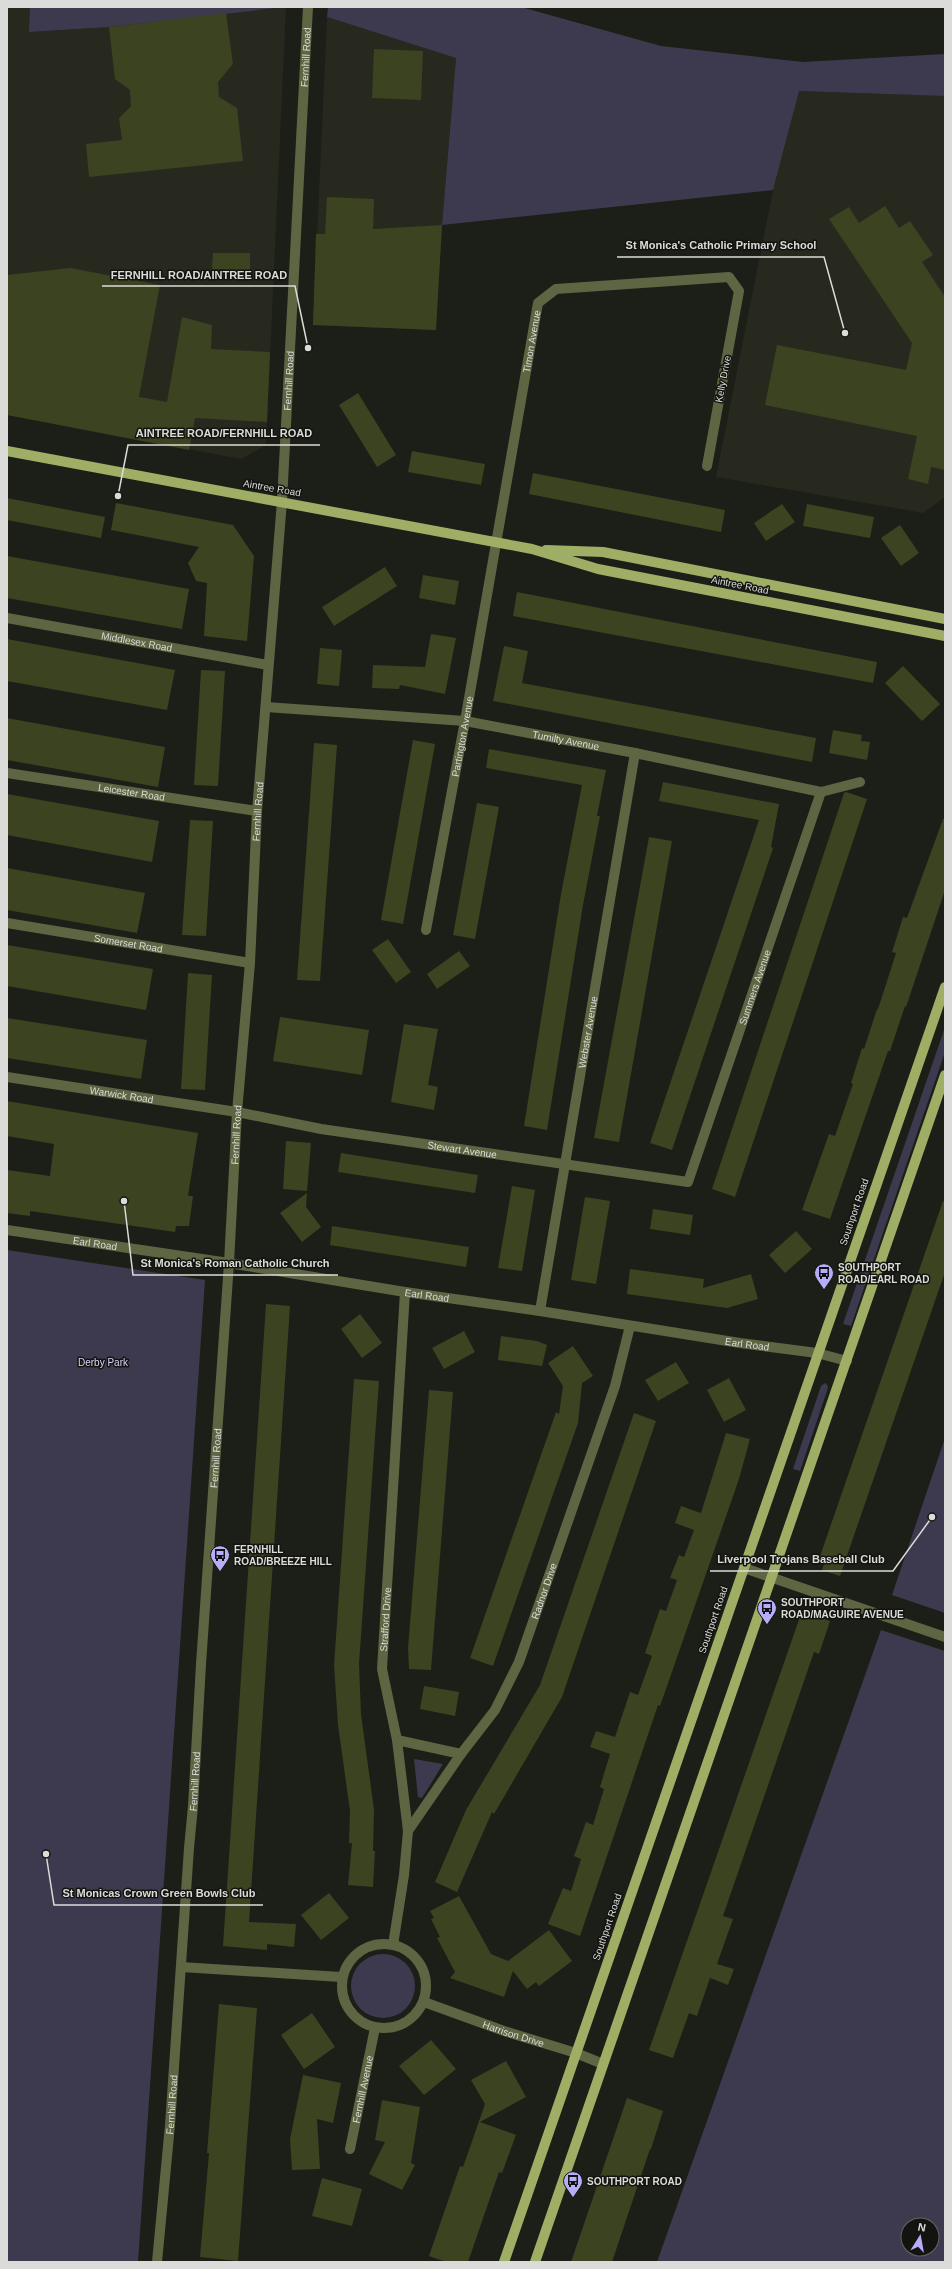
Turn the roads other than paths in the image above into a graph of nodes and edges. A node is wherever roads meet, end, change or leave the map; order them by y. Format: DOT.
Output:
graph roads {
  1 [pos="308,7"];
  2 [pos="739,291"];
  3 [pos="7,451"];
  4 [pos="707,466"];
  5 [pos="282,501"];
  6 [pos="497,543"];
  7 [pos="532,549"];
  8 [pos="7,618"];
  9 [pos="945,619"];
  10 [pos="945,636"];
  11 [pos="268,665"];
  12 [pos="266,707"];
  13 [pos="465,721"];
  14 [pos="634,753"];
  15 [pos="7,773"];
  16 [pos="860,782"];
  17 [pos="821,792"];
  18 [pos="256,811"];
  19 [pos="7,924"];
  20 [pos="426,930"];
  21 [pos="250,963"];
  22 [pos="945,987"];
  23 [pos="945,1075"];
  24 [pos="7,1077"];
  25 [pos="237,1112"];
  26 [pos="564,1163"];
  27 [pos="688,1182"];
  28 [pos="7,1230"];
  29 [pos="229,1263"];
  30 [pos="405,1292"];
  31 [pos="540,1311"];
  32 [pos="630,1326"];
  33 [pos="817,1354"];
  34 [pos="847,1361"];
  35 [pos="744,1568"];
  36 [pos="771,1577"];
  37 [pos="945,1638"];
  38 [pos="397,1740"];
  39 [pos="461,1754"];
  40 [pos="408,1831"];
  41 [pos="393,1944"];
  42 [pos="181,1967"];
  43 [pos="341,1977"];
  44 [pos="424,2002"];
  45 [pos="375,2028"];
  46 [pos="576,2053"];
  47 [pos="603,2064"];
  48 [pos="350,2150"];
  49 [pos="157,2262"];
  50 [pos="504,2262"];
  51 [pos="535,2262"];
  1 -- 5 [label="street, Fernhill Road"];
  2 -- 4 [label="street, Kelly Drive"];
  2 -- 6 [label="street, Timon Avenue"];
  3 -- 5 [label="main road, Aintree Road"];
  5 -- 6 [label="main road, Aintree Road"];
  5 -- 11 [label="street, Fernhill Road"];
  6 -- 7 [label="main road, Aintree Road"];
  6 -- 13 [label="street, Partington Avenue"];
  7 -- 9 [label="main road, Aintree Road"];
  7 -- 10 [label="main road, Aintree Road"];
  8 -- 11 [label="street, Middlesex Road"];
  11 -- 12 [label="street, Fernhill Road"];
  12 -- 13 [label="street, Tumilty Avenue"];
  12 -- 18 [label="street, Fernhill Road"];
  13 -- 14 [label="street, Tumilty Avenue"];
  13 -- 20 [label="street, Partington Avenue"];
  14 -- 17 [label="street, Tumilty Avenue"];
  14 -- 26 [label="street, Webster Avenue"];
  15 -- 18 [label="street, Leicester Road"];
  16 -- 17 [label="street, Tumilty Avenue"];
  17 -- 27 [label="street, Summers Avenue"];
  18 -- 21 [label="street, Fernhill Road"];
  19 -- 21 [label="street, Somerset Road"];
  21 -- 25 [label="street, Fernhill Road"];
  22 -- 33 [label="main road, Southport Road"];
  23 -- 34 [label="main road"];
  24 -- 25 [label="street, Warwick Road"];
  25 -- 26 [label="street, Stewart Avenue"];
  25 -- 29 [label="street, Fernhill Road"];
  26 -- 27 [label="street, Stewart Avenue"];
  26 -- 31 [label="street, Webster Avenue"];
  28 -- 29 [label="street, Earl Road"];
  29 -- 30 [label="street, Earl Road"];
  29 -- 42 [label="street, Fernhill Road"];
  30 -- 31 [label="street, Earl Road"];
  30 -- 38 [label="street, Strafford Drive"];
  31 -- 32 [label="street, Earl Road"];
  32 -- 33 [label="street, Earl Road"];
  32 -- 39 [label="street, Radnor Drive"];
  33 -- 34 [label="street, Earl Road"];
  33 -- 35 [label="main road, Southport Road"];
  34 -- 36 [label="main road"];
  35 -- 36 [label="street"];
  35 -- 46 [label="main road, Southport Road"];
  36 -- 37 [label="street"];
  36 -- 47 [label="main road"];
  38 -- 39 [label="street"];
  38 -- 40 [label="street, Strafford Drive"];
  39 -- 40 [label="street, Radnor Drive"];
  40 -- 41 [label="street, Strafford Drive"];
  41 -- 43 [label="street"];
  41 -- 44 [label="street"];
  42 -- 43 [label="street"];
  42 -- 49 [label="street, Fernhill Road"];
  43 -- 45 [label="street"];
  44 -- 45 [label="street"];
  44 -- 46 [label="street, Harrison Drive"];
  45 -- 48 [label="street, Fernhill Avenue"];
  46 -- 47 [label="street, Harrison Drive"];
  46 -- 50 [label="main road, Southport Road"];
  47 -- 51 [label="main road"];
}
